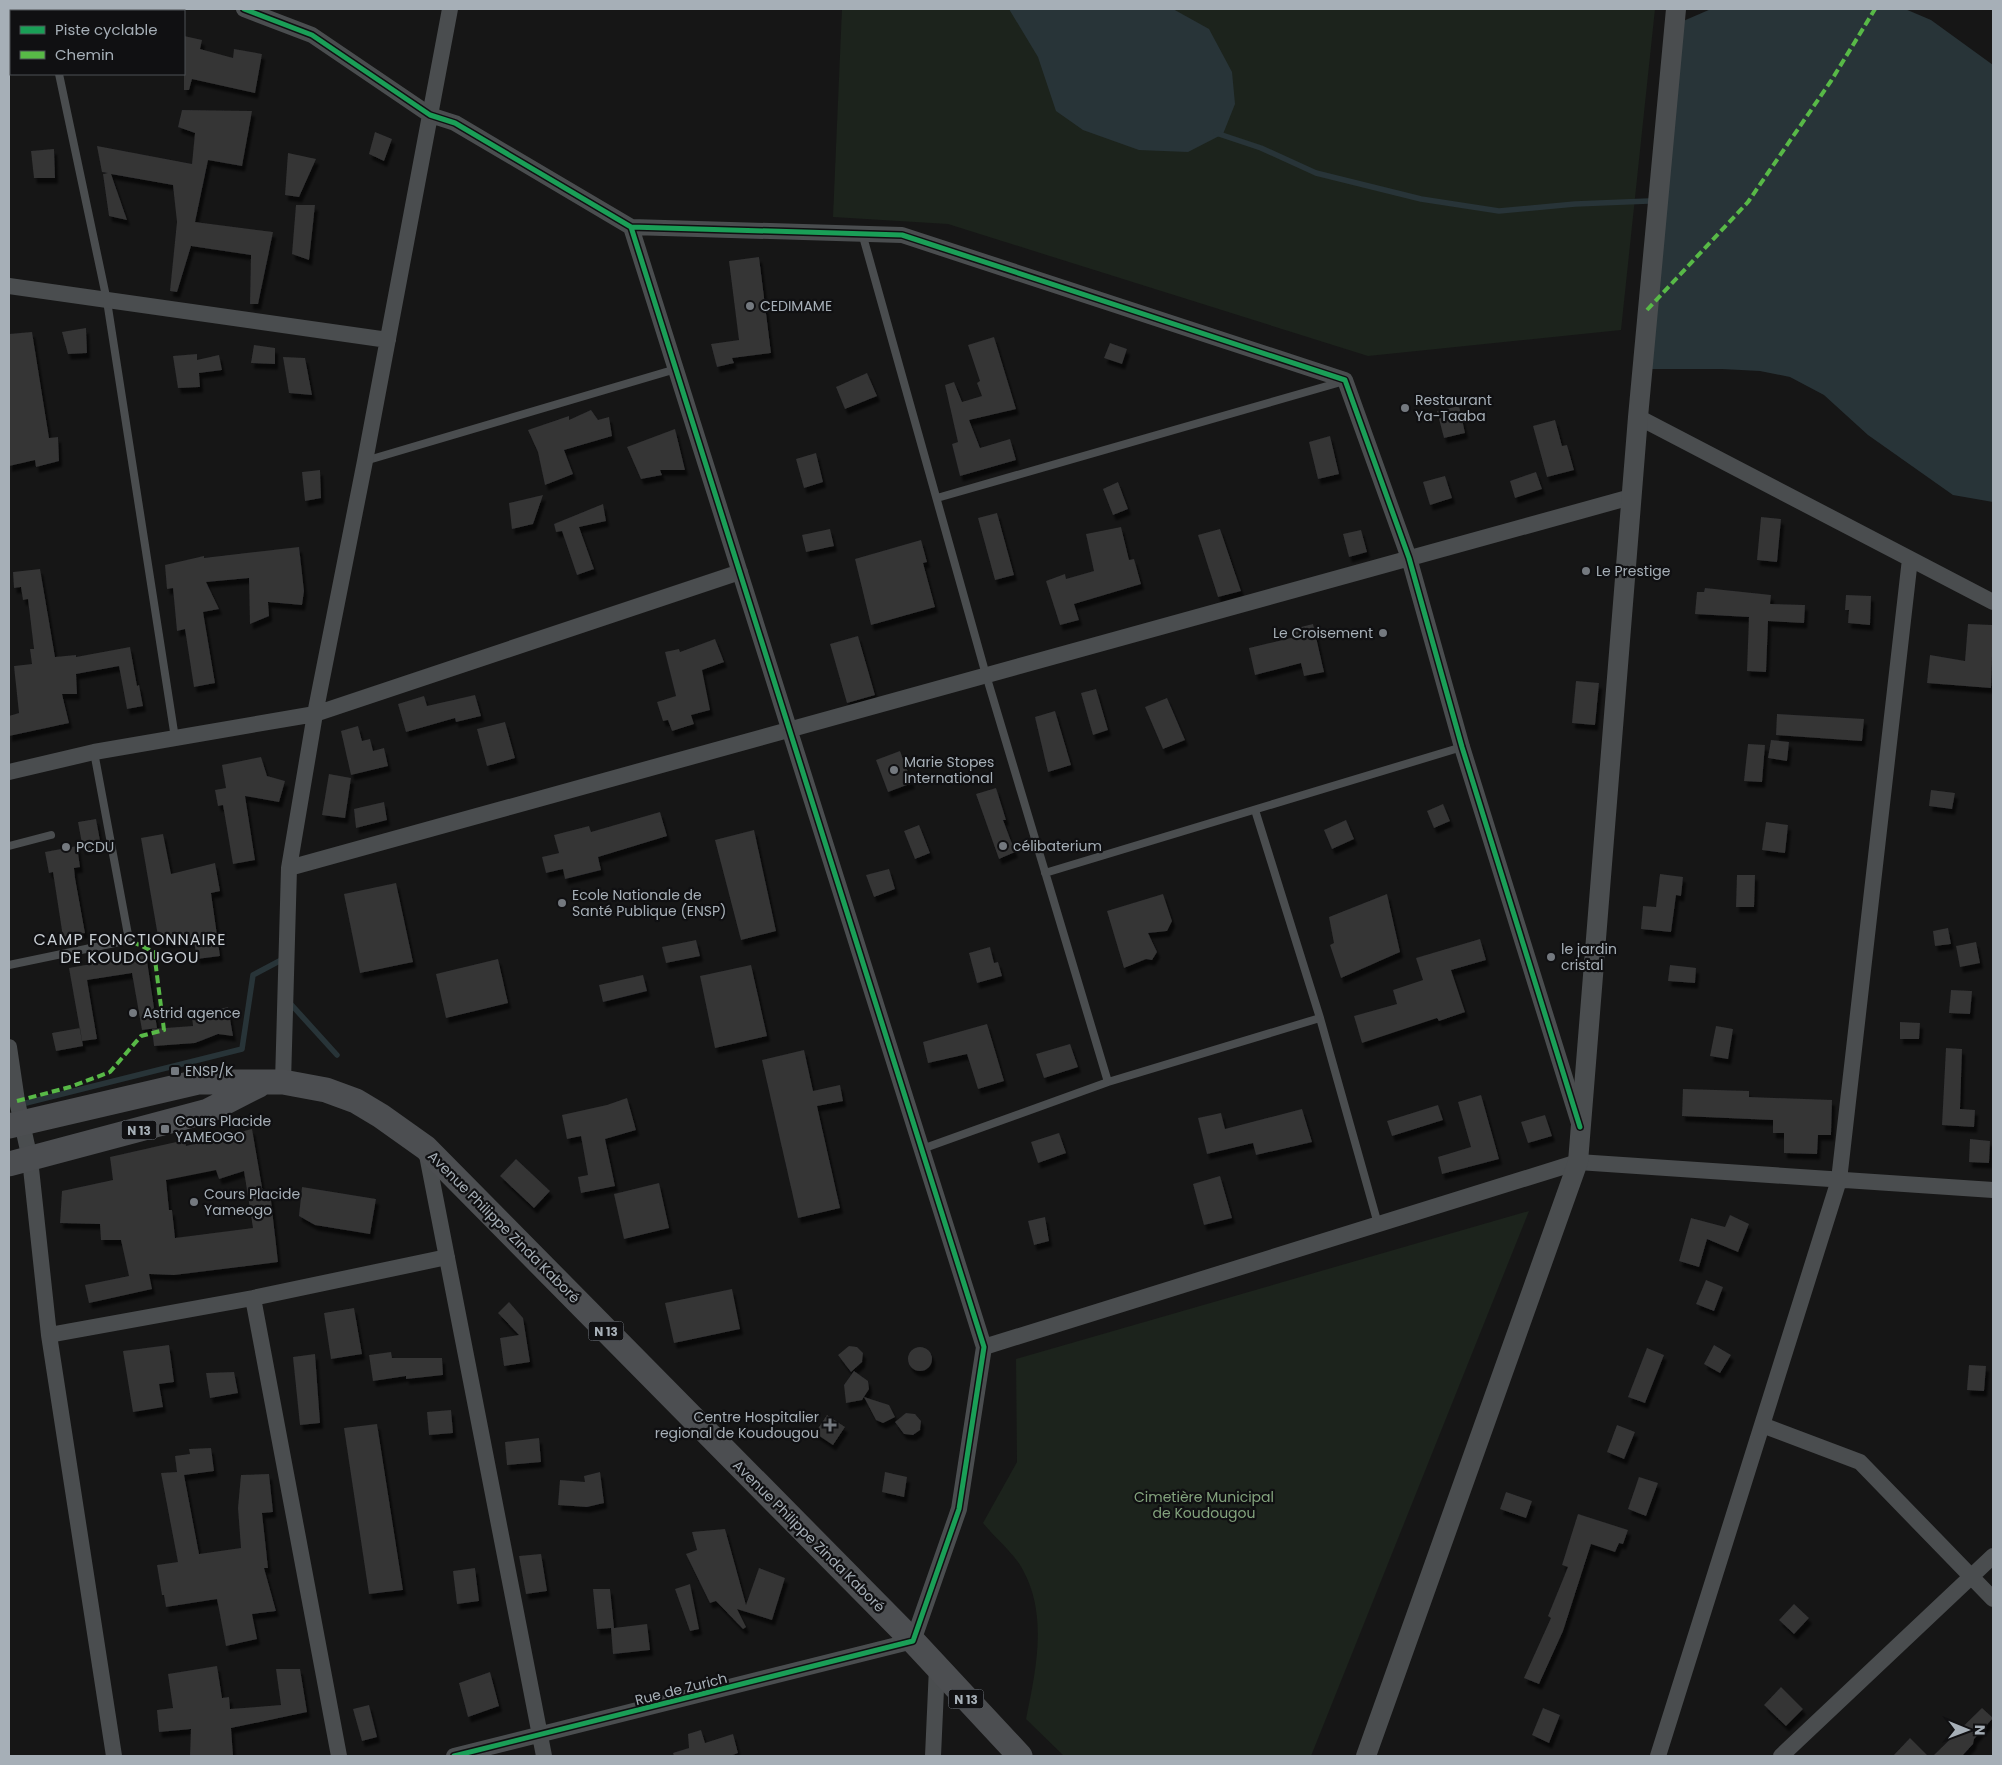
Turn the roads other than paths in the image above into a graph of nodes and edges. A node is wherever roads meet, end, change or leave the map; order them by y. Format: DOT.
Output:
graph roads {
  1 [pos="244,9"];
  2 [pos="450,9"];
  3 [pos="1676,9"];
  4 [pos="60,75"];
  5 [pos="430,115"];
  6 [pos="631,227"];
  7 [pos="862,233"];
  8 [pos="9,286"];
  9 [pos="106,301"];
  10 [pos="388,340"];
  11 [pos="676,369"];
  12 [pos="1345,380"];
  13 [pos="1638,417"];
  14 [pos="365,461"];
  15 [pos="1631,497"];
  16 [pos="937,498"];
  17 [pos="1410,558"];
  18 [pos="1910,559"];
  19 [pos="740,572"];
  20 [pos="1993,602"];
  21 [pos="986,675"];
  22 [pos="315,714"];
  23 [pos="790,730"];
  24 [pos="175,738"];
  25 [pos="1462,747"];
  26 [pos="94,752"];
  27 [pos="9,772"];
  28 [pos="1255,810"];
  29 [pos="51,835"];
  30 [pos="9,846"];
  31 [pos="289,868"];
  32 [pos="1045,873"];
  33 [pos="9,965"];
  34 [pos="1320,1018"];
  35 [pos="9,1047"];
  36 [pos="273,1082"];
  37 [pos="1108,1082"];
  38 [pos="16,1124"];
  39 [pos="1580,1128"];
  40 [pos="426,1148"];
  41 [pos="922,1148"];
  42 [pos="19,1161"];
  43 [pos="1578,1162"];
  44 [pos="1839,1180"];
  45 [pos="1993,1190"];
  46 [pos="1378,1224"];
  47 [pos="447,1258"];
  48 [pos="253,1298"];
  49 [pos="48,1334"];
  50 [pos="984,1347"];
  51 [pos="1762,1425"];
  52 [pos="1993,1556"];
  53 [pos="1971,1577"];
  54 [pos="1993,1600"];
  55 [pos="913,1641"];
  56 [pos="937,1667"];
  57 [pos="541,1736"];
  58 [pos="114,1756"];
  59 [pos="339,1756"];
  60 [pos="454,1756"];
  61 [pos="544,1756"];
  62 [pos="933,1756"];
  63 [pos="1020,1756"];
  64 [pos="1366,1756"];
  65 [pos="1658,1756"];
  66 [pos="1781,1756"];
  1 -- 5 [label="street"];
  2 -- 5 [label="street"];
  3 -- 13 [label="street"];
  4 -- 9 [label="lane"];
  5 -- 6 [label="street"];
  5 -- 10 [label="street"];
  6 -- 7 [label="street"];
  6 -- 11 [label="street"];
  7 -- 12 [label="street"];
  7 -- 16 [label="lane"];
  8 -- 9 [label="street"];
  9 -- 10 [label="street"];
  9 -- 24 [label="lane"];
  10 -- 14 [label="street"];
  11 -- 14 [label="lane"];
  11 -- 19 [label="street"];
  12 -- 16 [label="lane"];
  12 -- 17 [label="street"];
  13 -- 15 [label="street"];
  13 -- 18 [label="street"];
  14 -- 22 [label="street"];
  15 -- 17 [label="street"];
  15 -- 39 [label="street"];
  16 -- 21 [label="lane"];
  17 -- 21 [label="street"];
  17 -- 25 [label="street"];
  18 -- 20 [label="street"];
  18 -- 44 [label="street"];
  19 -- 22 [label="street"];
  19 -- 23 [label="street"];
  21 -- 23 [label="street"];
  21 -- 32 [label="lane"];
  22 -- 24 [label="street"];
  22 -- 31 [label="street"];
  23 -- 31 [label="street"];
  23 -- 41 [label="street"];
  24 -- 26 [label="street"];
  25 -- 28 [label="lane"];
  25 -- 39 [label="street"];
  26 -- 27 [label="street"];
  26 -- 33 [label="lane"];
  28 -- 32 [label="lane"];
  28 -- 34 [label="lane"];
  29 -- 30 [label="lane"];
  31 -- 36 [label="street"];
  32 -- 37 [label="lane"];
  34 -- 37 [label="lane"];
  34 -- 46 [label="lane"];
  35 -- 38 [label="street"];
  36 -- 38 [label="main road, Avenue Philippe Zinda Kaboré / N 13"];
  36 -- 40 [label="main road, Avenue Philippe Zinda Kaboré / N 13"];
  36 -- 42 [label="main road, N 13"];
  37 -- 41 [label="lane"];
  38 -- 42 [label="street"];
  39 -- 43 [label="street"];
  40 -- 47 [label="street"];
  40 -- 55 [label="main road, Avenue Philippe Zinda Kaboré / N 13"];
  41 -- 50 [label="street"];
  42 -- 49 [label="street"];
  43 -- 44 [label="street"];
  43 -- 46 [label="street"];
  43 -- 64 [label="street"];
  44 -- 45 [label="street"];
  44 -- 51 [label="street"];
  46 -- 50 [label="street"];
  47 -- 48 [label="street"];
  47 -- 57 [label="street"];
  48 -- 49 [label="street"];
  48 -- 59 [label="street"];
  49 -- 58 [label="street"];
  50 -- 55 [label="street"];
  51 -- 53 [label="street"];
  51 -- 65 [label="street"];
  52 -- 53 [label="street"];
  53 -- 54 [label="street"];
  53 -- 66 [label="street"];
  55 -- 56 [label="main road, Avenue Philippe Zinda Kaboré / N 13"];
  55 -- 57 [label="street, Rue de Zurich"];
  56 -- 62 [label="street"];
  56 -- 63 [label="main road, Avenue Philippe Zinda Kaboré / N 13"];
  57 -- 60 [label="street, Rue de Zurich"];
  57 -- 61 [label="street"];
}
